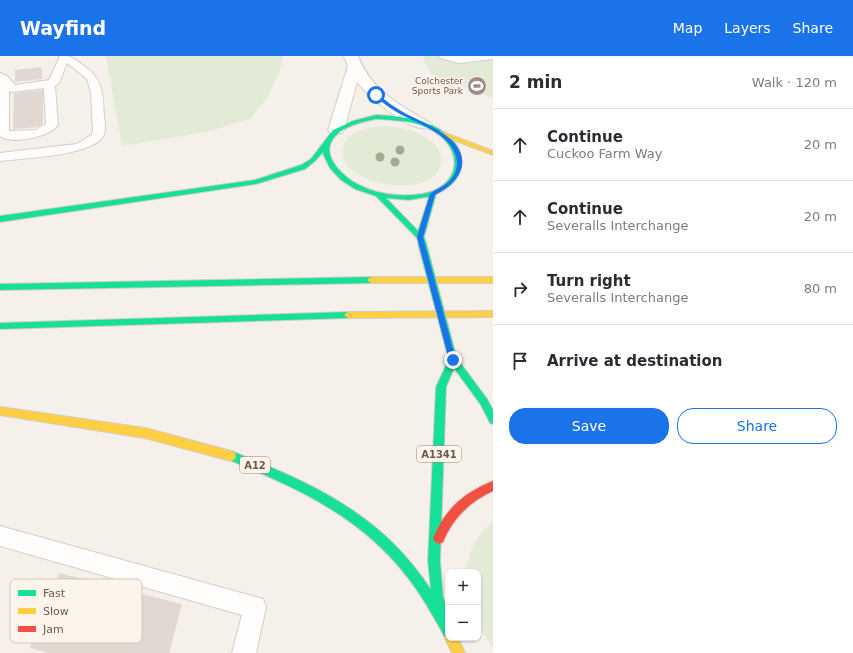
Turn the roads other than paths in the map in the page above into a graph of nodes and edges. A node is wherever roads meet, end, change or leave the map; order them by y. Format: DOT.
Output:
graph roads {
  1 [pos="65,56"];
  2 [pos="444,56"];
  3 [pos="492,56"];
  4 [pos="352,62"];
  5 [pos="1,77"];
  6 [pos="49,85"];
  7 [pos="424,125"];
  8 [pos="336,130"];
  9 [pos="440,133"];
  10 [pos="327,143"];
  11 [pos="493,153"];
  12 [pos="0,157"];
  13 [pos="433,194"];
  14 [pos="380,196"];
  15 [pos="0,219"];
  16 [pos="421,240"];
  17 [pos="493,280"];
  18 [pos="0,287"];
  19 [pos="493,314"];
  20 [pos="0,326"];
  21 [pos="453,360"];
  22 [pos="0,411"];
  23 [pos="493,420"];
  24 [pos="493,486"];
  25 [pos="0,536"];
  26 [pos="436,549"];
  27 [pos="445,624"];
  28 [pos="445,627"];
  29 [pos="453,641"];
  30 [pos="244,653"];
  31 [pos="459,653"];
  1 -- 6 [label="lane"];
  1 -- 12 [label="lane"];
  2 -- 3 [label="lane"];
  4 -- 7 [label="street"];
  4 -- 8 [label="street"];
  5 -- 6 [label="lane"];
  5 -- 6 [label="lane"];
  7 -- 8 [label="main road"];
  7 -- 9 [label="main road"];
  8 -- 10 [label="main road"];
  9 -- 11 [label="main road"];
  9 -- 13 [label="main road"];
  10 -- 14 [label="main road"];
  10 -- 15 [label="main road"];
  13 -- 14 [label="main road"];
  13 -- 16 [label="main road"];
  14 -- 16 [label="main road"];
  16 -- 21 [label="main road, bridge"];
  17 -- 18 [label="main road"];
  19 -- 20 [label="main road"];
  21 -- 23 [label="main road"];
  21 -- 26 [label="main road, A1341"];
  22 -- 28 [label="main road, A12"];
  24 -- 26 [label="main road, A1341"];
  25 -- 30 [label="lane"];
  26 -- 27 [label="main road, A1341"];
  29 -- 31 [label="main road"];
}
